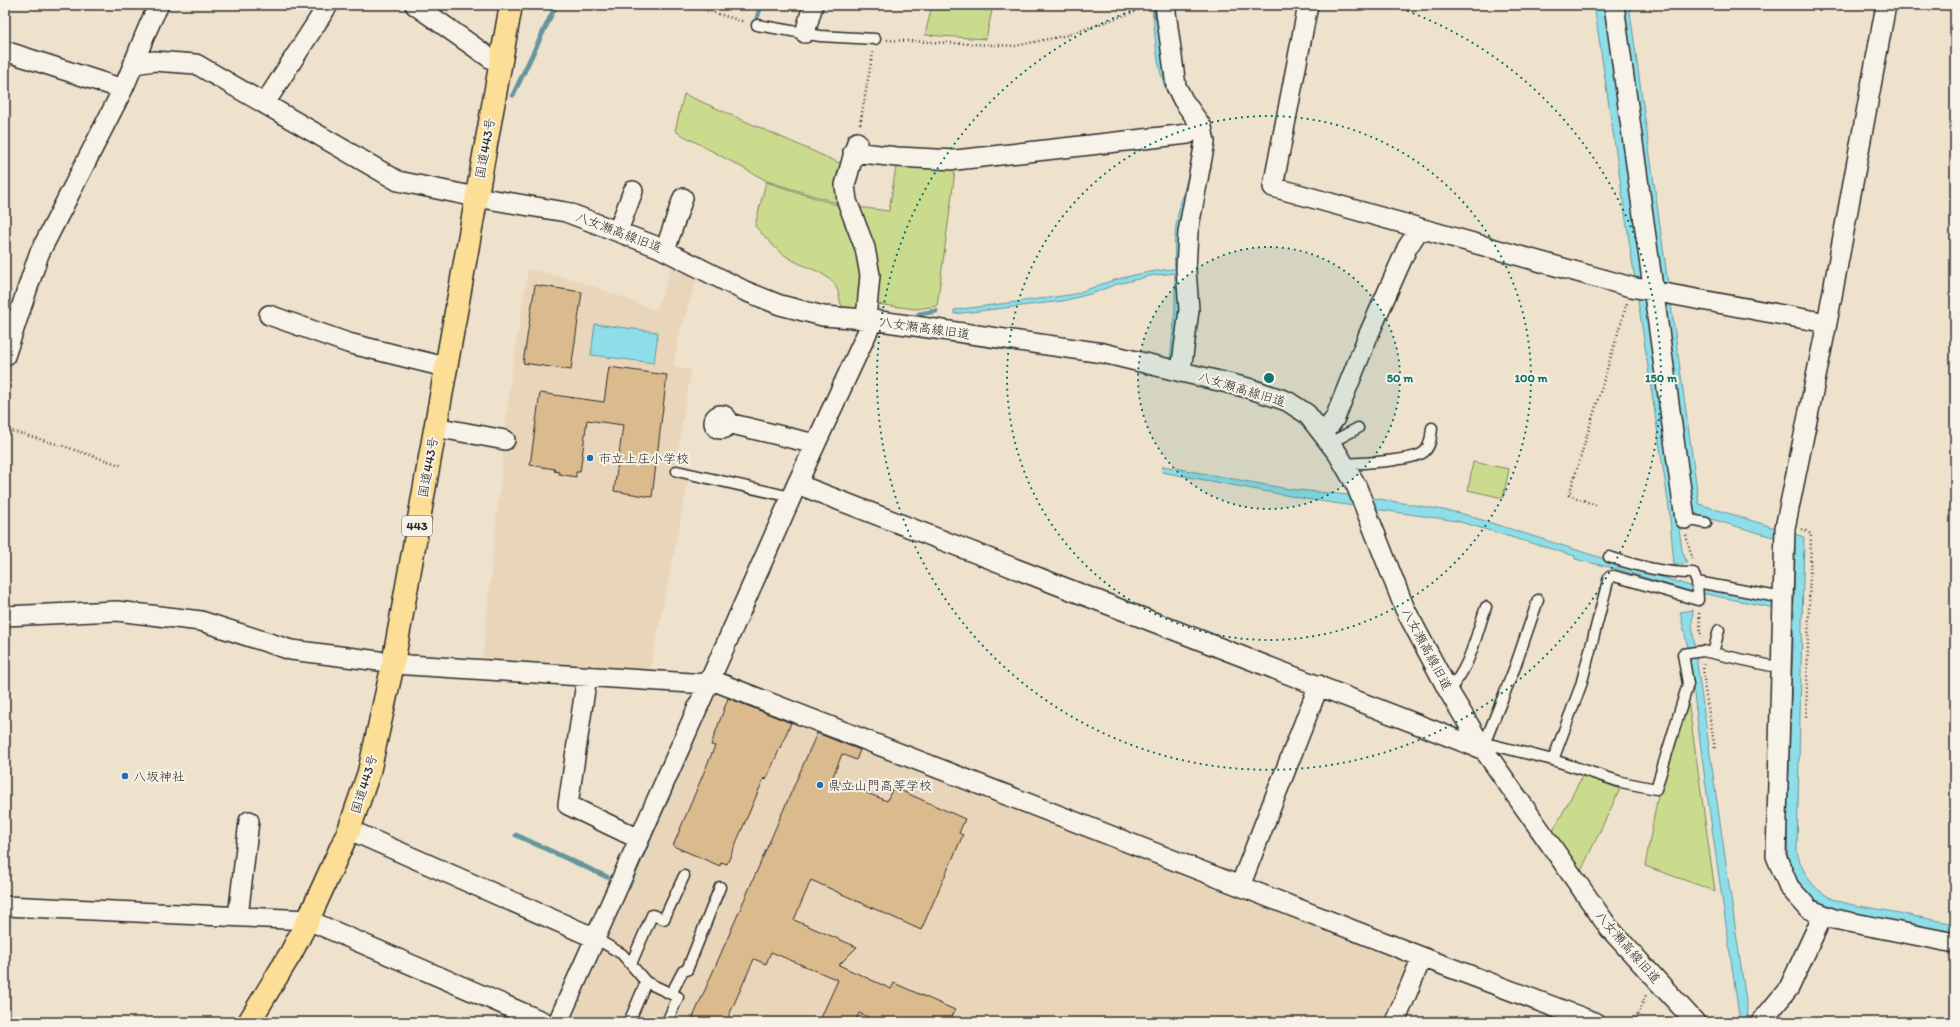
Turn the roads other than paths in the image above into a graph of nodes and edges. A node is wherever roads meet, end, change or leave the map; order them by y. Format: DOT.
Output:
graph roads {
  1 [pos="159,5"];
  2 [pos="328,5"];
  3 [pos="415,5"];
  4 [pos="510,5"];
  5 [pos="813,5"];
  6 [pos="1160,5"];
  7 [pos="1308,5"];
  8 [pos="1614,5"];
  9 [pos="1886,5"];
  10 [pos="757,25"];
  11 [pos="805,33"];
  12 [pos="875,39"];
  13 [pos="5,51"];
  14 [pos="135,64"];
  15 [pos="500,65"];
  16 [pos="123,89"];
  17 [pos="265,103"];
  18 [pos="1188,134"];
  19 [pos="633,191"];
  20 [pos="476,197"];
  21 [pos="683,198"];
  22 [pos="1420,228"];
  23 [pos="618,232"];
  24 [pos="665,250"];
  25 [pos="1654,292"];
  26 [pos="269,315"];
  27 [pos="870,320"];
  28 [pos="1826,323"];
  29 [pos="5,356"];
  30 [pos="445,368"];
  31 [pos="1181,371"];
  32 [pos="728,423"];
  33 [pos="435,427"];
  34 [pos="1358,428"];
  35 [pos="1432,428"];
  36 [pos="1326,438"];
  37 [pos="505,440"];
  38 [pos="814,444"];
  39 [pos="1344,464"];
  40 [pos="677,471"];
  41 [pos="794,490"];
  42 [pos="1685,519"];
  43 [pos="1706,523"];
  44 [pos="1609,557"];
  45 [pos="1695,578"];
  46 [pos="1783,598"];
  47 [pos="1538,600"];
  48 [pos="1486,608"];
  49 [pos="5,616"];
  50 [pos="1719,630"];
  51 [pos="1708,652"];
  52 [pos="386,663"];
  53 [pos="1781,668"];
  54 [pos="587,676"];
  55 [pos="708,682"];
  56 [pos="1319,685"];
  57 [pos="1448,690"];
  58 [pos="1484,747"];
  59 [pos="1553,760"];
  60 [pos="249,821"];
  61 [pos="359,834"];
  62 [pos="639,838"];
  63 [pos="684,876"];
  64 [pos="1240,886"];
  65 [pos="720,887"];
  66 [pos="5,906"];
  67 [pos="1823,915"];
  68 [pos="238,917"];
  69 [pos="308,920"];
  70 [pos="595,938"];
  71 [pos="1955,943"];
  72 [pos="1422,957"];
  73 [pos="631,964"];
  74 [pos="646,982"];
  75 [pos="671,994"];
  76 [pos="249,1022"];
  77 [pos="544,1022"];
  78 [pos="558,1022"];
  79 [pos="629,1022"];
  80 [pos="667,1022"];
  81 [pos="1395,1022"];
  82 [pos="1594,1022"];
  83 [pos="1695,1022"];
  84 [pos="1761,1022"];
  1 -- 14 [label="street"];
  2 -- 17 [label="street"];
  3 -- 15 [label="street"];
  4 -- 15 [label="highway, 国道443号 / 443"];
  5 -- 11 [label="street"];
  6 -- 31 [label="street"];
  7 -- 22 [label="street"];
  8 -- 25 [label="street"];
  9 -- 28 [label="street"];
  10 -- 11 [label="lane"];
  11 -- 12 [label="lane"];
  13 -- 16 [label="street"];
  14 -- 16 [label="street"];
  14 -- 17 [label="street, 八女瀬高線旧道"];
  15 -- 20 [label="highway, 国道443号 / 443"];
  16 -- 29 [label="street"];
  17 -- 20 [label="street, 八女瀬高線旧道"];
  18 -- 27 [label="street"];
  19 -- 23 [label="street"];
  20 -- 23 [label="street, 八女瀬高線旧道"];
  20 -- 30 [label="highway, 国道443号 / 443"];
  21 -- 24 [label="street"];
  22 -- 25 [label="street"];
  22 -- 36 [label="street"];
  23 -- 24 [label="street, 八女瀬高線旧道"];
  24 -- 27 [label="street, 八女瀬高線旧道"];
  25 -- 28 [label="street"];
  25 -- 42 [label="street"];
  26 -- 30 [label="street"];
  27 -- 31 [label="street, 八女瀬高線旧道"];
  27 -- 38 [label="street"];
  28 -- 46 [label="street"];
  30 -- 33 [label="highway, 国道443号 / 443"];
  31 -- 36 [label="street, 八女瀬高線旧道"];
  32 -- 38 [label="street"];
  33 -- 37 [label="street"];
  33 -- 52 [label="highway, 国道443号 / 443"];
  34 -- 36 [label="lane"];
  35 -- 39 [label="lane"];
  36 -- 39 [label="street, 八女瀬高線旧道"];
  38 -- 41 [label="street"];
  39 -- 57 [label="street, 八女瀬高線旧道"];
  40 -- 41 [label="lane"];
  41 -- 55 [label="street"];
  41 -- 56 [label="street"];
  42 -- 43 [label="lane"];
  44 -- 45 [label="lane"];
  45 -- 46 [label="lane"];
  45 -- 59 [label="lane"];
  46 -- 53 [label="street"];
  47 -- 58 [label="lane"];
  48 -- 57 [label="lane"];
  49 -- 52 [label="street"];
  50 -- 51 [label="lane"];
  51 -- 53 [label="lane"];
  51 -- 59 [label="lane"];
  52 -- 54 [label="street"];
  52 -- 69 [label="highway, 国道443号 / 443"];
  53 -- 67 [label="street"];
  54 -- 55 [label="street"];
  54 -- 62 [label="street"];
  55 -- 62 [label="street"];
  55 -- 64 [label="street"];
  56 -- 58 [label="street"];
  56 -- 64 [label="street"];
  57 -- 58 [label="street, 八女瀬高線旧道"];
  58 -- 59 [label="lane"];
  58 -- 83 [label="street, 八女瀬高線旧道"];
  60 -- 68 [label="street"];
  61 -- 70 [label="street"];
  62 -- 70 [label="street"];
  63 -- 73 [label="lane"];
  64 -- 72 [label="street"];
  65 -- 75 [label="lane"];
  66 -- 68 [label="street"];
  67 -- 71 [label="street"];
  67 -- 84 [label="street"];
  68 -- 69 [label="street"];
  69 -- 76 [label="highway, 国道443号 / 443"];
  69 -- 77 [label="street"];
  70 -- 73 [label="lane"];
  70 -- 78 [label="street"];
  72 -- 81 [label="street"];
  72 -- 82 [label="street"];
  73 -- 74 [label="lane"];
  74 -- 75 [label="lane"];
  74 -- 79 [label="lane"];
  75 -- 80 [label="lane"];
}
